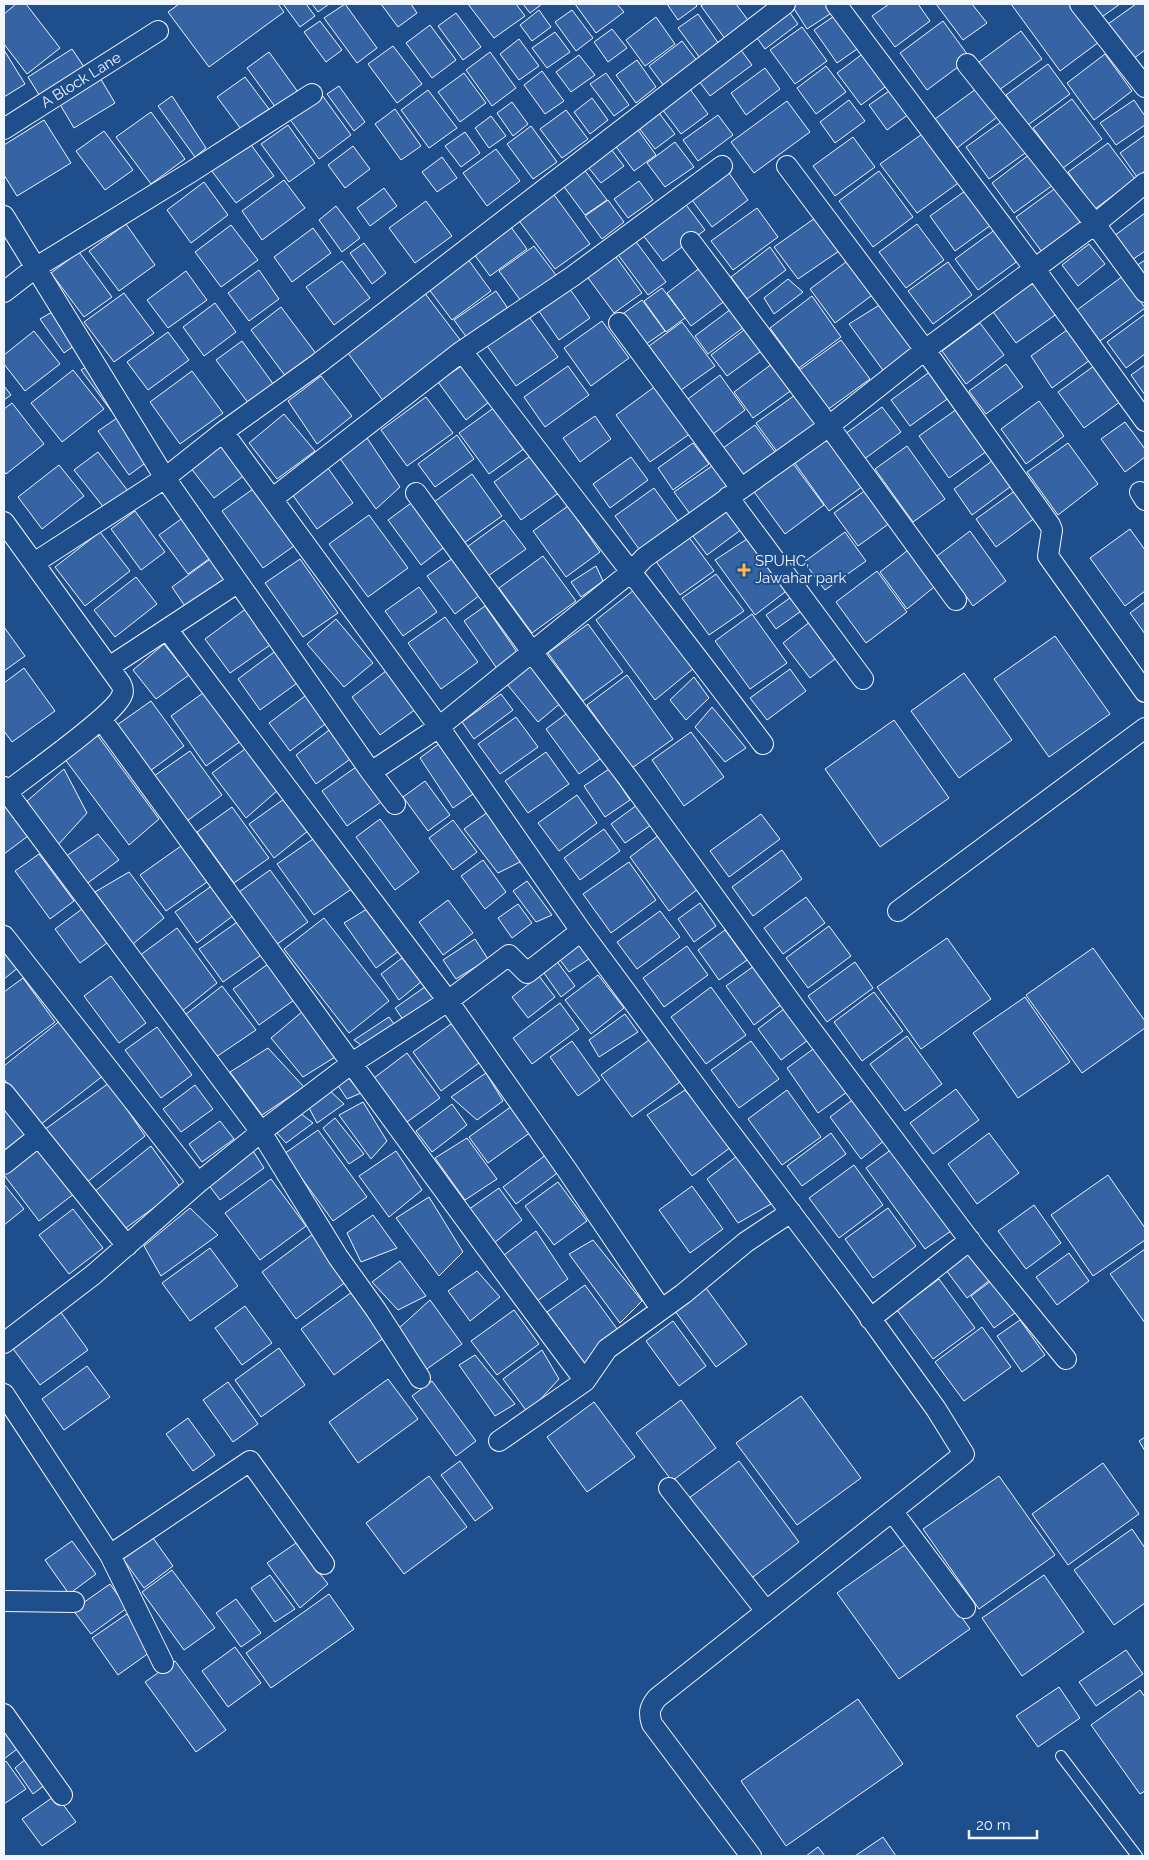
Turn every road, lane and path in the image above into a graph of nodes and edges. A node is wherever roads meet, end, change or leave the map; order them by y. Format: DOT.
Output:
graph roads {
  1 [pos="785,4"];
  2 [pos="836,4"];
  3 [pos="1080,4"];
  4 [pos="158,31"];
  5 [pos="967,64"];
  6 [pos="1145,88"];
  7 [pos="312,94"];
  8 [pos="4,129"];
  9 [pos="722,166"];
  10 [pos="787,166"];
  11 [pos="1145,183"];
  12 [pos="4,216"];
  13 [pos="1095,224"];
  14 [pos="691,242"];
  15 [pos="35,268"];
  16 [pos="1034,268"];
  17 [pos="4,292"];
  18 [pos="1145,292"];
  19 [pos="619,323"];
  20 [pos="925,350"];
  21 [pos="462,351"];
  22 [pos="1145,421"];
  23 [pos="829,426"];
  24 [pos="223,432"];
  25 [pos="165,478"];
  26 [pos="734,492"];
  27 [pos="416,493"];
  28 [pos="272,499"];
  29 [pos="4,522"];
  30 [pos="34,563"];
  31 [pos="631,572"];
  32 [pos="238,583"];
  33 [pos="956,600"];
  34 [pos="167,629"];
  35 [pos="532,652"];
  36 [pos="109,667"];
  37 [pos="863,679"];
  38 [pos="1145,692"];
  39 [pos="102,719"];
  40 [pos="439,727"];
  41 [pos="1145,728"];
  42 [pos="763,744"];
  43 [pos="371,772"];
  44 [pos="5,791"];
  45 [pos="395,804"];
  46 [pos="898,911"];
  47 [pos="581,931"];
  48 [pos="4,936"];
  49 [pos="448,1001"];
  50 [pos="352,1063"];
  51 [pos="4,1093"];
  52 [pos="261,1132"];
  53 [pos="39,1136"];
  54 [pos="4,1164"];
  55 [pos="198,1183"];
  56 [pos="790,1212"];
  57 [pos="970,1240"];
  58 [pos="127,1246"];
  59 [pos="661,1310"];
  60 [pos="870,1319"];
  61 [pos="4,1343"];
  62 [pos="1066,1359"];
  63 [pos="420,1378"];
  64 [pos="585,1381"];
  65 [pos="4,1394"];
  66 [pos="499,1441"];
  67 [pos="669,1488"];
  68 [pos="892,1511"];
  69 [pos="110,1554"];
  70 [pos="324,1564"];
  71 [pos="4,1601"];
  72 [pos="74,1602"];
  73 [pos="965,1608"];
  74 [pos="766,1611"];
  75 [pos="163,1663"];
  76 [pos="4,1714"];
  77 [pos="1061,1756"];
  78 [pos="62,1795"];
  79 [pos="751,1856"];
  80 [pos="1137,1856"];
  1 -- 24 [label="street"];
  2 -- 16 [label="street"];
  3 -- 6 [label="street"];
  4 -- 8 [label="street, A Block Lane"];
  5 -- 13 [label="street"];
  7 -- 15 [label="street"];
  9 -- 21 [label="street"];
  10 -- 20 [label="street"];
  11 -- 13 [label="street"];
  12 -- 15 [label="street"];
  13 -- 16 [label="street"];
  13 -- 18 [label="street"];
  14 -- 23 [label="street"];
  15 -- 17 [label="street"];
  15 -- 25 [label="street"];
  16 -- 20 [label="street"];
  16 -- 22 [label="street"];
  19 -- 26 [label="street"];
  20 -- 23 [label="street"];
  20 -- 38 [label="street"];
  21 -- 28 [label="street"];
  21 -- 31 [label="street"];
  23 -- 26 [label="street"];
  23 -- 33 [label="street"];
  24 -- 25 [label="street"];
  24 -- 28 [label="street"];
  25 -- 30 [label="street"];
  25 -- 32 [label="street"];
  26 -- 31 [label="street"];
  26 -- 37 [label="street"];
  27 -- 35 [label="street"];
  28 -- 40 [label="street"];
  29 -- 30 [label="street"];
  30 -- 36 [label="street"];
  31 -- 35 [label="street"];
  31 -- 42 [label="street"];
  32 -- 34 [label="street"];
  32 -- 43 [label="street"];
  34 -- 36 [label="street"];
  34 -- 49 [label="street"];
  35 -- 40 [label="street"];
  35 -- 57 [label="street"];
  36 -- 39 [label="street"];
  39 -- 44 [label="street"];
  39 -- 50 [label="street"];
  40 -- 43 [label="street"];
  40 -- 47 [label="street"];
  41 -- 46 [label="street"];
  43 -- 45 [label="street"];
  44 -- 52 [label="street"];
  47 -- 49 [label="street"];
  47 -- 56 [label="street"];
  48 -- 55 [label="street"];
  49 -- 50 [label="street"];
  49 -- 59 [label="street"];
  50 -- 52 [label="street"];
  50 -- 64 [label="street"];
  51 -- 53 [label="street"];
  52 -- 55 [label="street"];
  52 -- 63 [label="street"];
  53 -- 54 [label="street"];
  53 -- 58 [label="street"];
  55 -- 58 [label="street"];
  56 -- 59 [label="street"];
  56 -- 60 [label="street"];
  57 -- 60 [label="street"];
  57 -- 62 [label="street"];
  58 -- 61 [label="street"];
  59 -- 64 [label="street"];
  60 -- 68 [label="street"];
  64 -- 66 [label="street"];
  65 -- 69 [label="street"];
  67 -- 74 [label="street"];
  68 -- 73 [label="street"];
  68 -- 74 [label="street"];
  69 -- 70 [label="street"];
  69 -- 75 [label="street"];
  71 -- 72 [label="street"];
  74 -- 79 [label="street"];
  76 -- 78 [label="street"];
  77 -- 80 [label="lane"];
}
